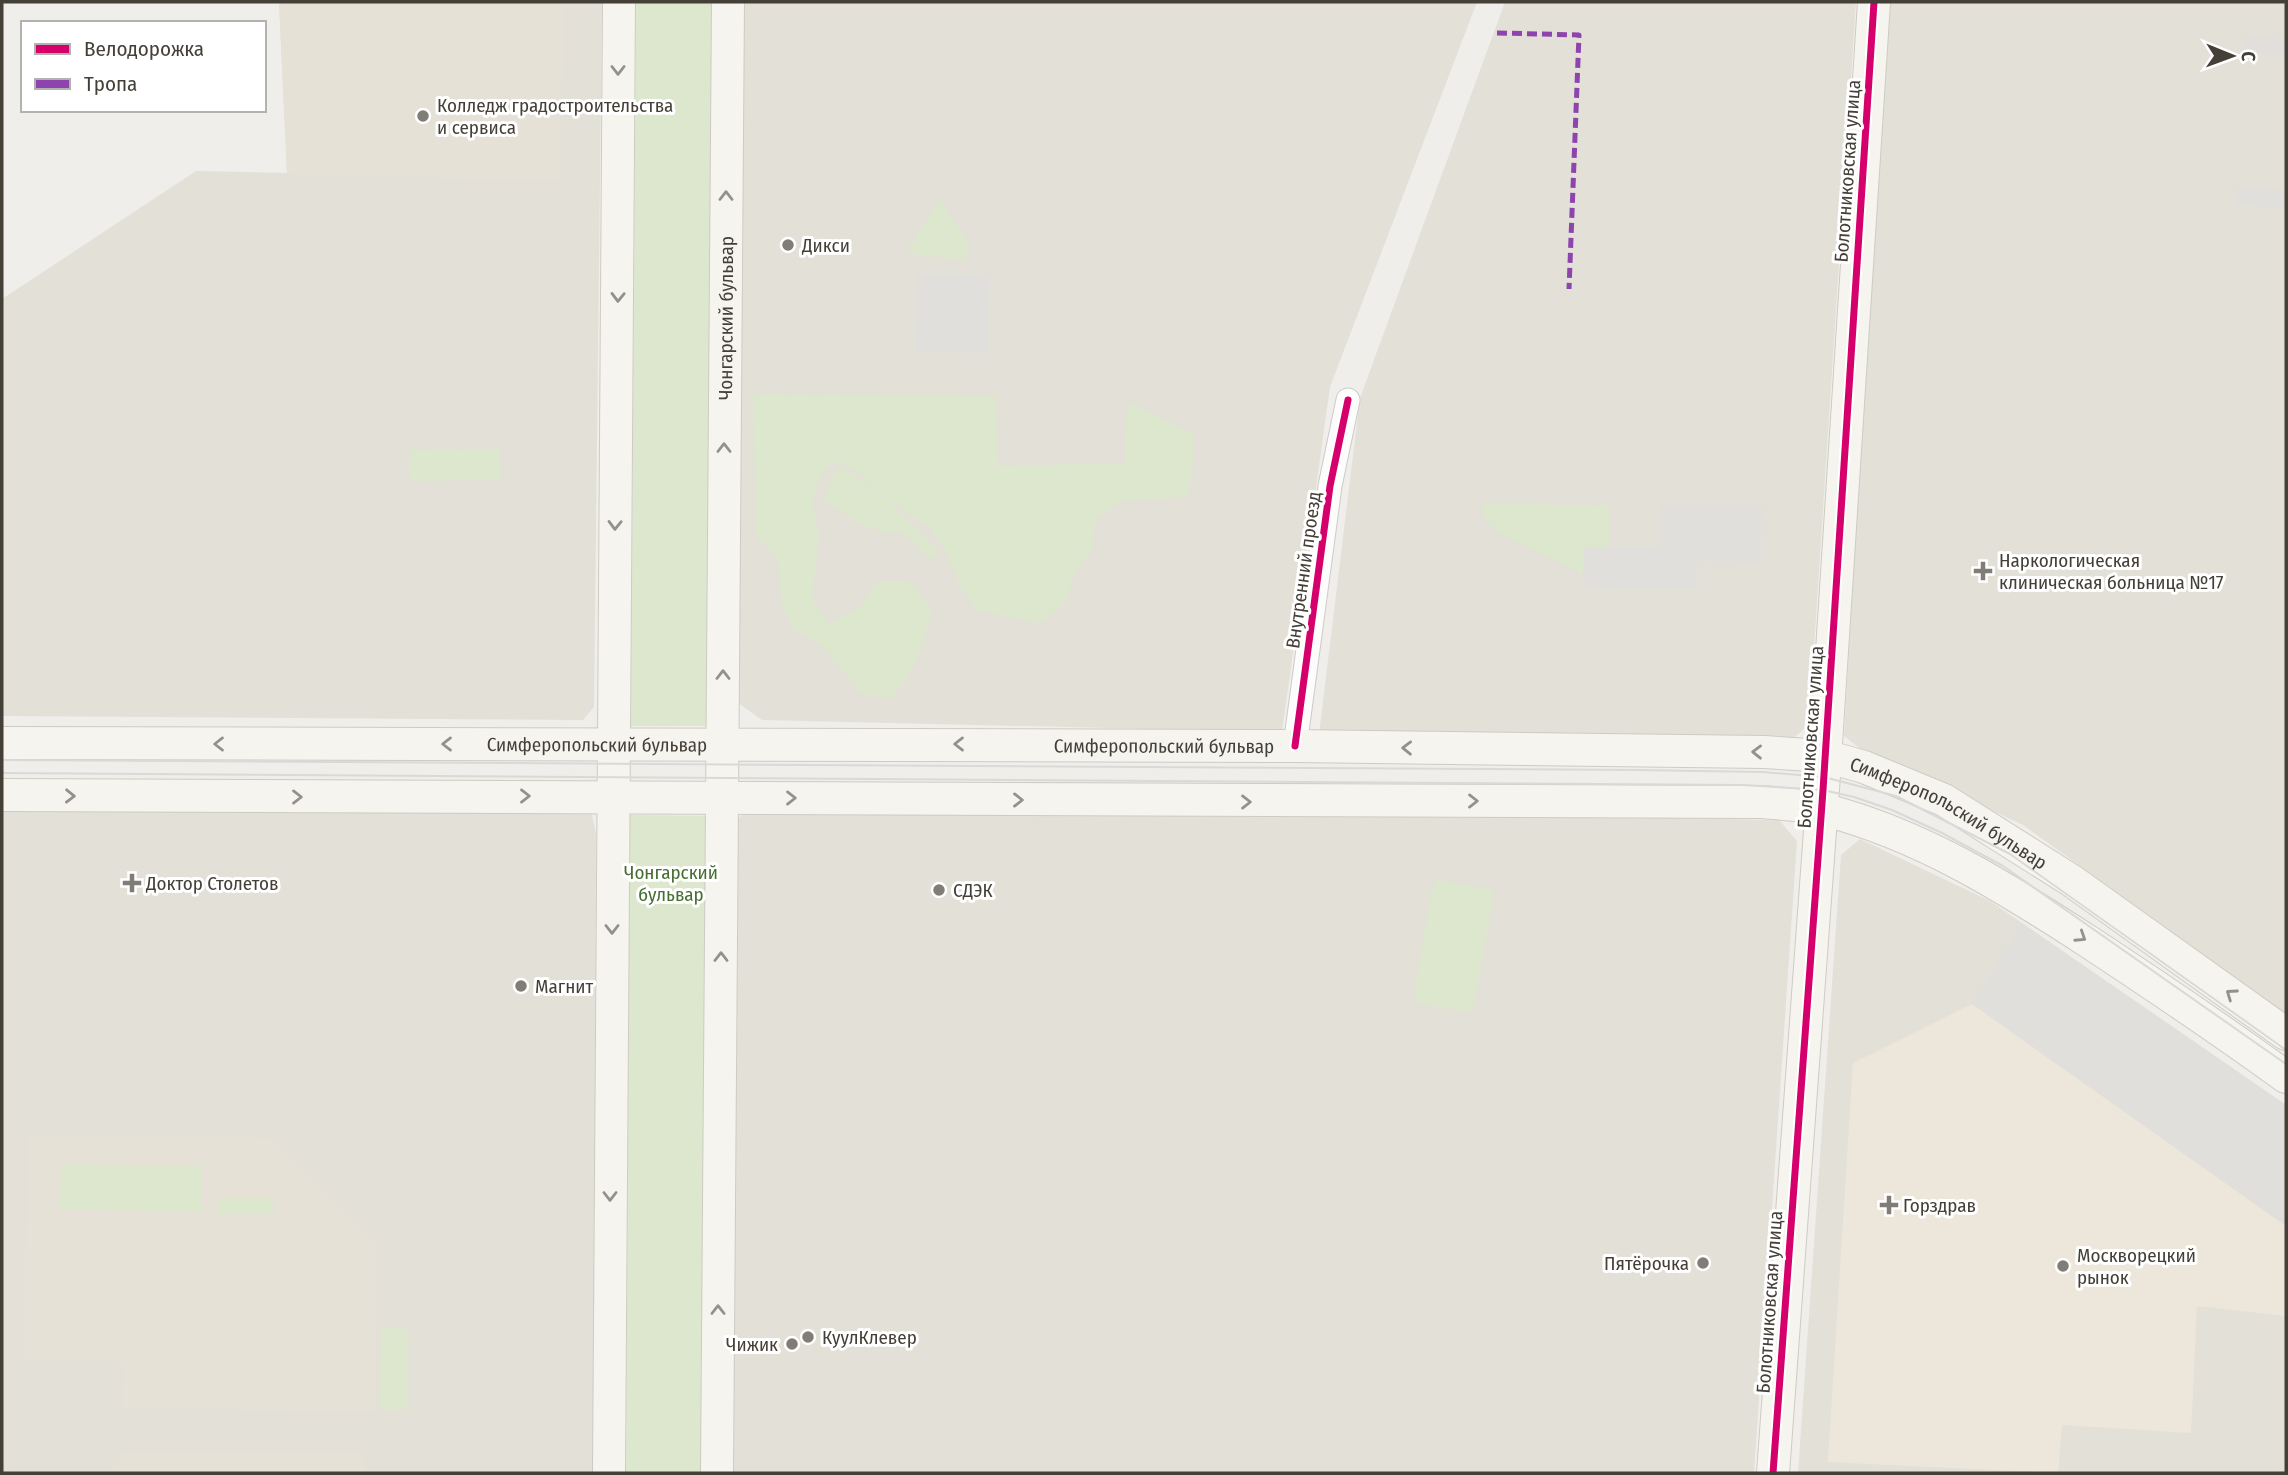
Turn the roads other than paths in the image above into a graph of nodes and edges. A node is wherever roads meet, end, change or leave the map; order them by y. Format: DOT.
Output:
graph roads {
  1 [pos="619,2"];
  2 [pos="728,2"];
  3 [pos="1874,2"];
  4 [pos="1348,400"];
  5 [pos="2,743"];
  6 [pos="723,743"];
  7 [pos="613,744"];
  8 [pos="1295,746"];
  9 [pos="1825,756"];
  10 [pos="2,795"];
  11 [pos="613,796"];
  12 [pos="722,796"];
  13 [pos="1822,809"];
  14 [pos="2286,1034"];
  15 [pos="2286,1077"];
  16 [pos="609,1473"];
  17 [pos="717,1473"];
  18 [pos="1773,1473"];
  1 -- 7 [label="main road, one-way"];
  6 -- 2 [label="main road, Чонгарский бульвар, one-way"];
  3 -- 9 [label="main road, Болотниковская улица"];
  4 -- 8 [label="street, Внутренний проезд"];
  7 -- 5 [label="main road, Симферопольский бульвар, one-way"];
  6 -- 7 [label="main road, Симферопольский бульвар"];
  8 -- 6 [label="main road, Симферопольский бульвар, one-way"];
  6 -- 12 [label="main road, Чонгарский бульвар"];
  7 -- 11 [label="main road"];
  9 -- 8 [label="main road, Симферопольский бульвар, one-way"];
  9 -- 13 [label="main road, Болотниковская улица"];
  14 -- 9 [label="main road, Симферопольский бульвар, one-way"];
  10 -- 11 [label="main road, Симферопольский бульвар, one-way"];
  11 -- 12 [label="main road, Симферопольский бульвар"];
  11 -- 16 [label="main road, one-way"];
  12 -- 13 [label="main road, Симферопольский бульвар, one-way"];
  17 -- 12 [label="main road, Чонгарский бульвар, one-way"];
  13 -- 15 [label="main road, Симферопольский бульвар, one-way"];
  13 -- 18 [label="main road, Болотниковская улица"];
}
